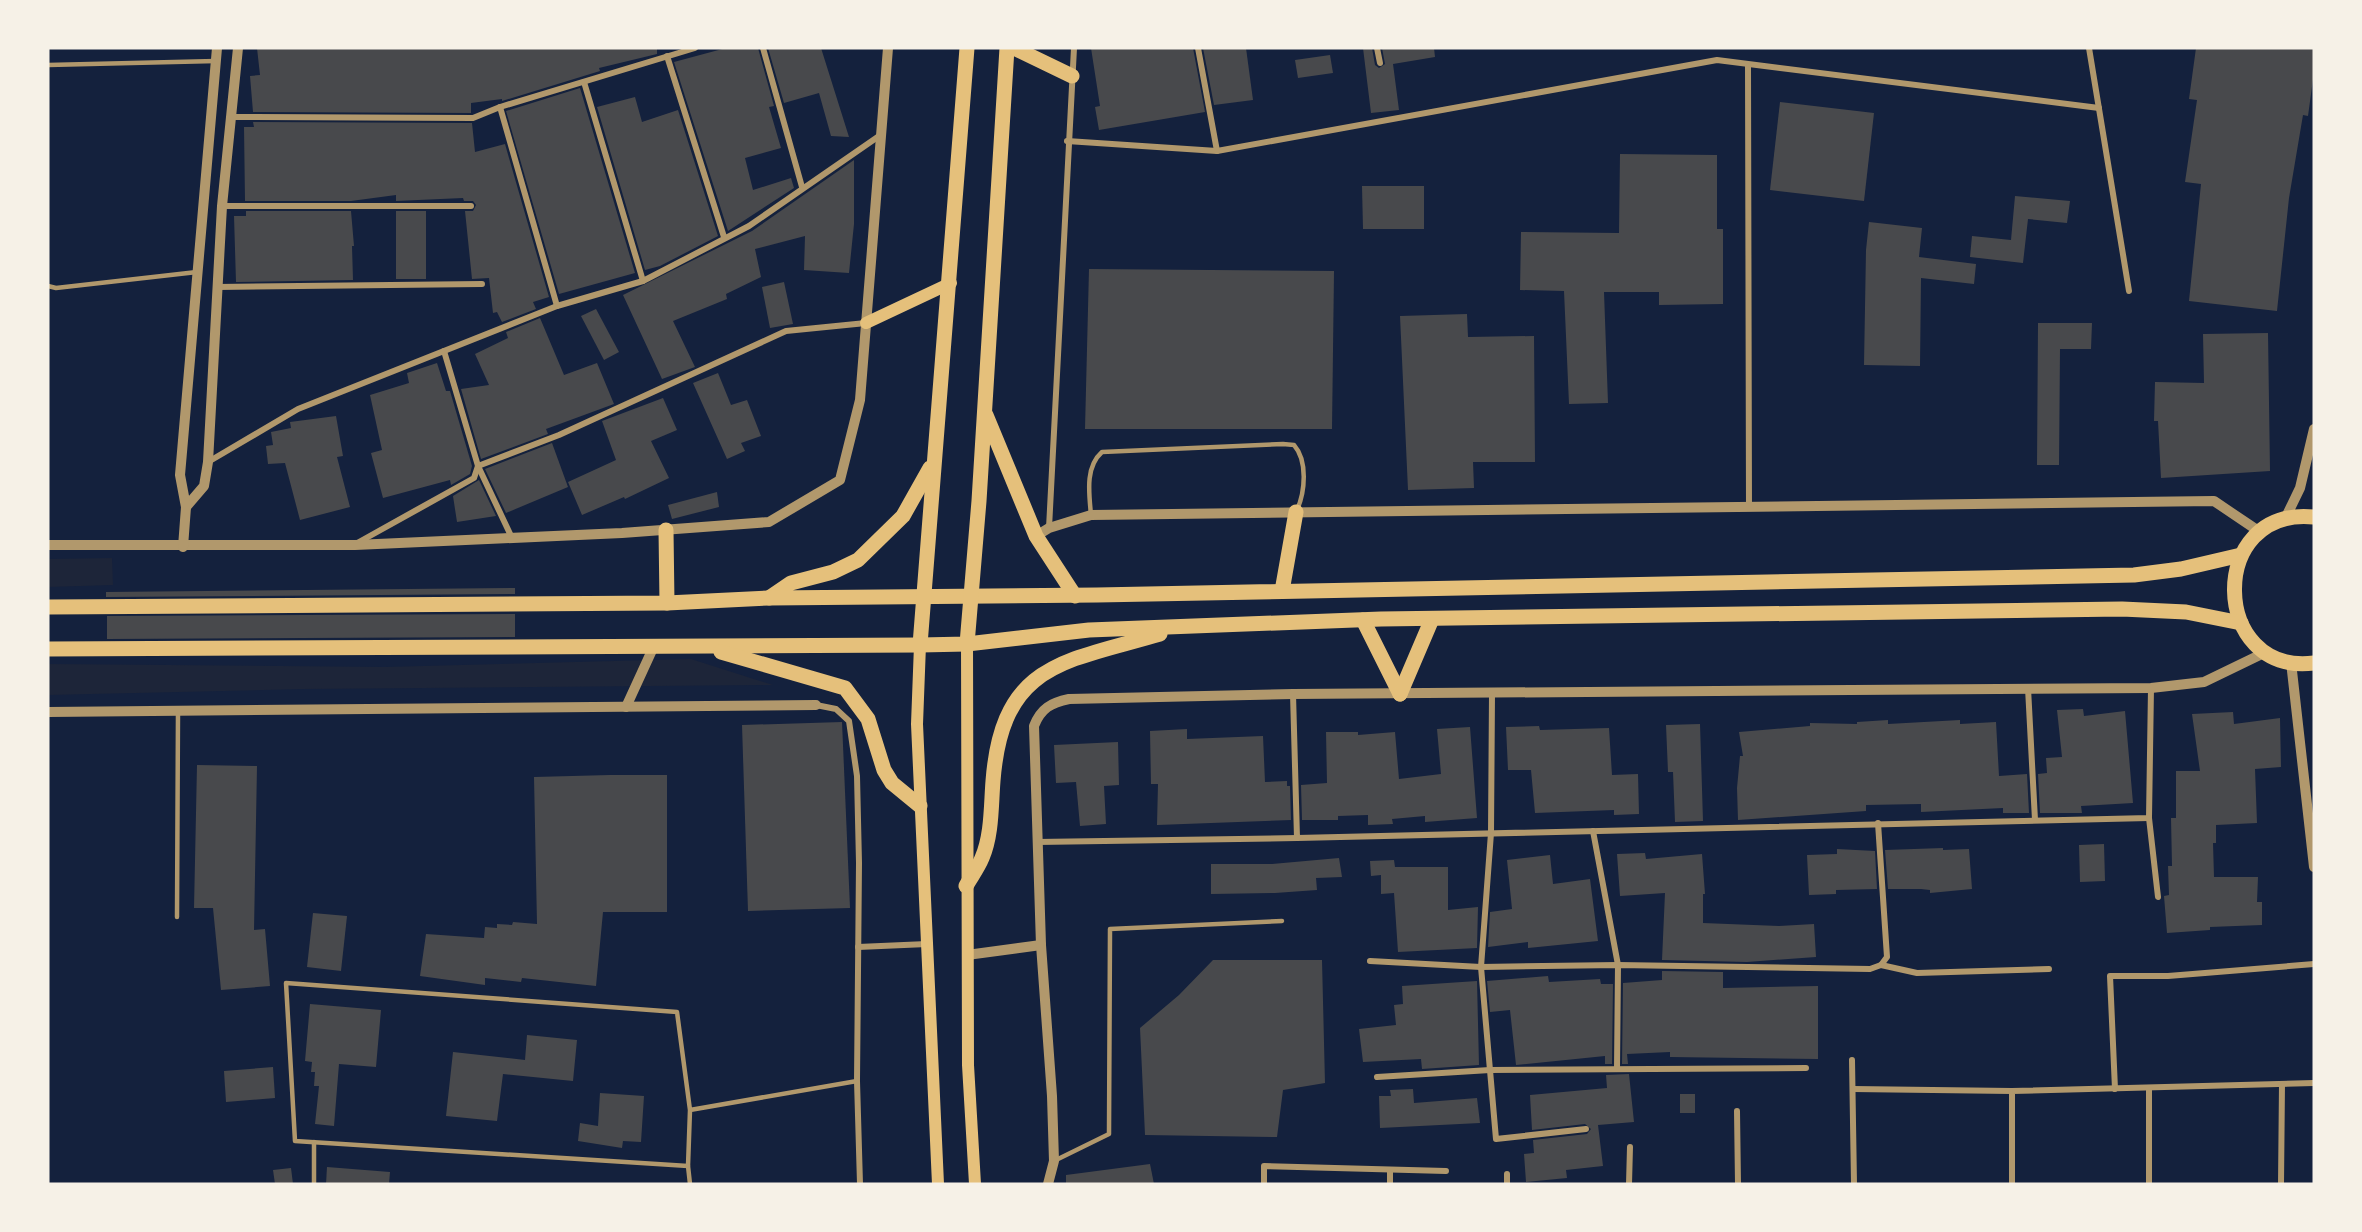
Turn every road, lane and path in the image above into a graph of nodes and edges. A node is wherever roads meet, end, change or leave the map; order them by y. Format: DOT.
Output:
graph roads {
  1 [pos="217,48"];
  2 [pos="238,48"];
  3 [pos="695,48"];
  4 [pos="763,48"];
  5 [pos="888,48"];
  6 [pos="967,48"];
  7 [pos="1007,48"];
  8 [pos="1014,48"];
  9 [pos="1074,48"];
  10 [pos="1198,48"];
  11 [pos="1377,48"];
  12 [pos="2089,48"];
  13 [pos="667,56"];
  14 [pos="216,61"];
  15 [pos="1380,63"];
  16 [pos="48,65"];
  17 [pos="1748,66"];
  18 [pos="1072,76"];
  19 [pos="584,82"];
  20 [pos="501,107"];
  21 [pos="2099,108"];
  22 [pos="233,117"];
  23 [pos="883,134"];
  24 [pos="1067,141"];
  25 [pos="1217,151"];
  26 [pos="802,187"];
  27 [pos="222,206"];
  28 [pos="471,207"];
  29 [pos="724,237"];
  30 [pos="197,272"];
  31 [pos="643,281"];
  32 [pos="951,283"];
  33 [pos="482,284"];
  34 [pos="48,286"];
  35 [pos="217,287"];
  36 [pos="2129,291"];
  37 [pos="557,306"];
  38 [pos="866,323"];
  39 [pos="444,351"];
  40 [pos="984,409"];
  41 [pos="2314,429"];
  42 [pos="208,462"];
  43 [pos="933,463"];
  44 [pos="478,466"];
  45 [pos="186,507"];
  46 [pos="1749,507"];
  47 [pos="1296,512"];
  48 [pos="1091,515"];
  49 [pos="2314,517"];
  50 [pos="2285,519"];
  51 [pos="666,530"];
  52 [pos="1042,532"];
  53 [pos="2260,532"];
  54 [pos="512,538"];
  55 [pos="355,544"];
  56 [pos="48,545"];
  57 [pos="183,547"];
  58 [pos="2241,555"];
  59 [pos="1282,591"];
  60 [pos="1075,596"];
  61 [pos="970,597"];
  62 [pos="769,598"];
  63 [pos="924,598"];
  64 [pos="667,603"];
  65 [pos="48,607"];
  66 [pos="1432,619"];
  67 [pos="1363,620"];
  68 [pos="2241,623"];
  69 [pos="1183,627"];
  70 [pos="967,644"];
  71 [pos="920,645"];
  72 [pos="654,646"];
  73 [pos="701,646"];
  74 [pos="48,649"];
  75 [pos="2266,652"];
  76 [pos="2291,662"];
  77 [pos="2314,663"];
  78 [pos="2028,688"];
  79 [pos="2151,688"];
  80 [pos="1293,694"];
  81 [pos="1400,694"];
  82 [pos="1492,694"];
  83 [pos="816,705"];
  84 [pos="626,707"];
  85 [pos="178,711"];
  86 [pos="48,712"];
  87 [pos="920,806"];
  88 [pos="2149,818"];
  89 [pos="2035,820"];
  90 [pos="1878,823"];
  91 [pos="1593,831"];
  92 [pos="1491,833"];
  93 [pos="1297,838"];
  94 [pos="1038,842"];
  95 [pos="2314,867"];
  96 [pos="966,886"];
  97 [pos="2158,897"];
  98 [pos="177,918"];
  99 [pos="1282,921"];
  100 [pos="927,944"];
  101 [pos="1041,945"];
  102 [pos="858,947"];
  103 [pos="968,955"];
  104 [pos="1370,961"];
  105 [pos="2314,964"];
  106 [pos="1618,965"];
  107 [pos="1881,965"];
  108 [pos="1481,967"];
  109 [pos="2049,969"];
  110 [pos="1852,1060"];
  111 [pos="1806,1068"];
  112 [pos="1617,1069"];
  113 [pos="1490,1070"];
  114 [pos="1377,1077"];
  115 [pos="857,1081"];
  116 [pos="2314,1083"];
  117 [pos="2282,1084"];
  118 [pos="2149,1088"];
  119 [pos="1853,1089"];
  120 [pos="2115,1089"];
  121 [pos="2012,1091"];
  122 [pos="690,1110"];
  123 [pos="1737,1111"];
  124 [pos="1586,1129"];
  125 [pos="314,1142"];
  126 [pos="1630,1147"];
  127 [pos="1053,1161"];
  128 [pos="688,1166"];
  129 [pos="1390,1170"];
  130 [pos="1446,1171"];
  131 [pos="1507,1174"];
  132 [pos="314,1184"];
  133 [pos="690,1184"];
  134 [pos="861,1184"];
  135 [pos="938,1184"];
  136 [pos="975,1184"];
  137 [pos="1048,1184"];
  138 [pos="1264,1184"];
  139 [pos="1390,1184"];
  140 [pos="1507,1184"];
  141 [pos="1629,1184"];
  142 [pos="1738,1184"];
  143 [pos="1854,1184"];
  144 [pos="2012,1184"];
  145 [pos="2150,1184"];
  146 [pos="2281,1184"];
  1 -- 14 [label="street"];
  2 -- 22 [label="street"];
  3 -- 13 [label="street"];
  4 -- 26 [label="street"];
  5 -- 23 [label="street"];
  6 -- 32 [label="main road"];
  7 -- 40 [label="main road"];
  8 -- 18 [label="main road"];
  9 -- 18 [label="street"];
  10 -- 25 [label="street"];
  11 -- 15 [label="street"];
  12 -- 21 [label="street"];
  13 -- 19 [label="street"];
  13 -- 29 [label="street"];
  14 -- 16 [label="lane"];
  14 -- 30 [label="street"];
  17 -- 21 [label="street"];
  17 -- 25 [label="street"];
  17 -- 46 [label="street"];
  18 -- 24 [label="street"];
  19 -- 20 [label="street"];
  19 -- 31 [label="street"];
  20 -- 22 [label="street"];
  20 -- 37 [label="street"];
  21 -- 36 [label="street"];
  22 -- 27 [label="street"];
  23 -- 26 [label="street"];
  23 -- 38 [label="street"];
  24 -- 25 [label="street"];
  24 -- 52 [label="street"];
  26 -- 29 [label="street"];
  27 -- 28 [label="street"];
  27 -- 35 [label="street"];
  29 -- 31 [label="street"];
  30 -- 34 [label="lane"];
  30 -- 45 [label="street"];
  31 -- 37 [label="street"];
  32 -- 38 [label="main road"];
  32 -- 43 [label="main road"];
  33 -- 35 [label="street"];
  35 -- 42 [label="street"];
  37 -- 39 [label="street"];
  38 -- 44 [label="street"];
  38 -- 51 [label="street"];
  39 -- 42 [label="street"];
  39 -- 44 [label="street"];
  40 -- 52 [label="main road"];
  40 -- 61 [label="main road"];
  41 -- 50 [label="street"];
  42 -- 45 [label="street"];
  43 -- 62 [label="main road"];
  43 -- 63 [label="main road"];
  44 -- 54 [label="street"];
  44 -- 55 [label="street"];
  45 -- 57 [label="street"];
  46 -- 47 [label="street"];
  46 -- 53 [label="street"];
  47 -- 48 [label="street"];
  47 -- 48 [label="lane"];
  47 -- 59 [label="main road"];
  48 -- 52 [label="street"];
  49 -- 50 [label="main road"];
  50 -- 53 [label="main road"];
  51 -- 54 [label="street"];
  51 -- 64 [label="main road"];
  52 -- 60 [label="main road"];
  53 -- 58 [label="main road"];
  54 -- 55 [label="street"];
  55 -- 57 [label="street"];
  56 -- 57 [label="street"];
  58 -- 59 [label="main road"];
  58 -- 68 [label="main road"];
  59 -- 60 [label="main road"];
  60 -- 61 [label="main road"];
  61 -- 63 [label="main road"];
  61 -- 70 [label="main road"];
  62 -- 63 [label="main road"];
  62 -- 64 [label="main road"];
  63 -- 71 [label="main road"];
  64 -- 65 [label="main road"];
  66 -- 67 [label="main road"];
  66 -- 68 [label="main road"];
  66 -- 81 [label="main road"];
  67 -- 69 [label="main road"];
  67 -- 81 [label="main road"];
  68 -- 75 [label="main road"];
  69 -- 70 [label="main road"];
  69 -- 96 [label="main road"];
  70 -- 71 [label="main road"];
  70 -- 96 [label="main road"];
  71 -- 73 [label="main road"];
  71 -- 87 [label="main road"];
  72 -- 73 [label="main road"];
  72 -- 74 [label="main road"];
  72 -- 84 [label="street"];
  73 -- 87 [label="main road"];
  75 -- 76 [label="main road"];
  75 -- 79 [label="street"];
  76 -- 77 [label="main road"];
  76 -- 95 [label="street"];
  78 -- 79 [label="street"];
  78 -- 82 [label="street"];
  78 -- 89 [label="street"];
  79 -- 88 [label="street"];
  80 -- 81 [label="street"];
  80 -- 93 [label="street"];
  80 -- 94 [label="street"];
  81 -- 82 [label="street"];
  82 -- 92 [label="street"];
  83 -- 84 [label="street"];
  83 -- 102 [label="street"];
  84 -- 85 [label="street"];
  85 -- 86 [label="street"];
  85 -- 98 [label="lane"];
  87 -- 100 [label="main road"];
  88 -- 89 [label="street"];
  88 -- 97 [label="street"];
  89 -- 90 [label="street"];
  90 -- 91 [label="street"];
  90 -- 107 [label="street"];
  91 -- 92 [label="street"];
  91 -- 106 [label="street"];
  92 -- 93 [label="street"];
  92 -- 108 [label="street"];
  93 -- 94 [label="street"];
  94 -- 101 [label="street"];
  96 -- 103 [label="main road"];
  99 -- 127 [label="lane"];
  100 -- 102 [label="street"];
  100 -- 135 [label="main road"];
  101 -- 103 [label="street"];
  101 -- 127 [label="street"];
  102 -- 115 [label="street"];
  103 -- 136 [label="main road"];
  104 -- 108 [label="street"];
  105 -- 120 [label="street"];
  106 -- 107 [label="street"];
  106 -- 108 [label="street"];
  106 -- 112 [label="street"];
  107 -- 109 [label="street"];
  108 -- 113 [label="street"];
  110 -- 119 [label="street"];
  111 -- 112 [label="street"];
  112 -- 113 [label="street"];
  113 -- 114 [label="street"];
  113 -- 124 [label="street"];
  115 -- 122 [label="lane"];
  115 -- 134 [label="street"];
  116 -- 117 [label="street"];
  117 -- 118 [label="street"];
  117 -- 146 [label="street"];
  118 -- 120 [label="street"];
  118 -- 145 [label="street"];
  119 -- 121 [label="street"];
  119 -- 143 [label="street"];
  120 -- 121 [label="street"];
  121 -- 144 [label="street"];
  122 -- 125 [label="lane"];
  122 -- 128 [label="lane"];
  123 -- 142 [label="street"];
  125 -- 128 [label="lane"];
  125 -- 132 [label="lane"];
  126 -- 141 [label="street"];
  127 -- 137 [label="street"];
  128 -- 133 [label="lane"];
  129 -- 130 [label="street"];
  129 -- 138 [label="street"];
  129 -- 139 [label="street"];
  131 -- 140 [label="street"];
}
